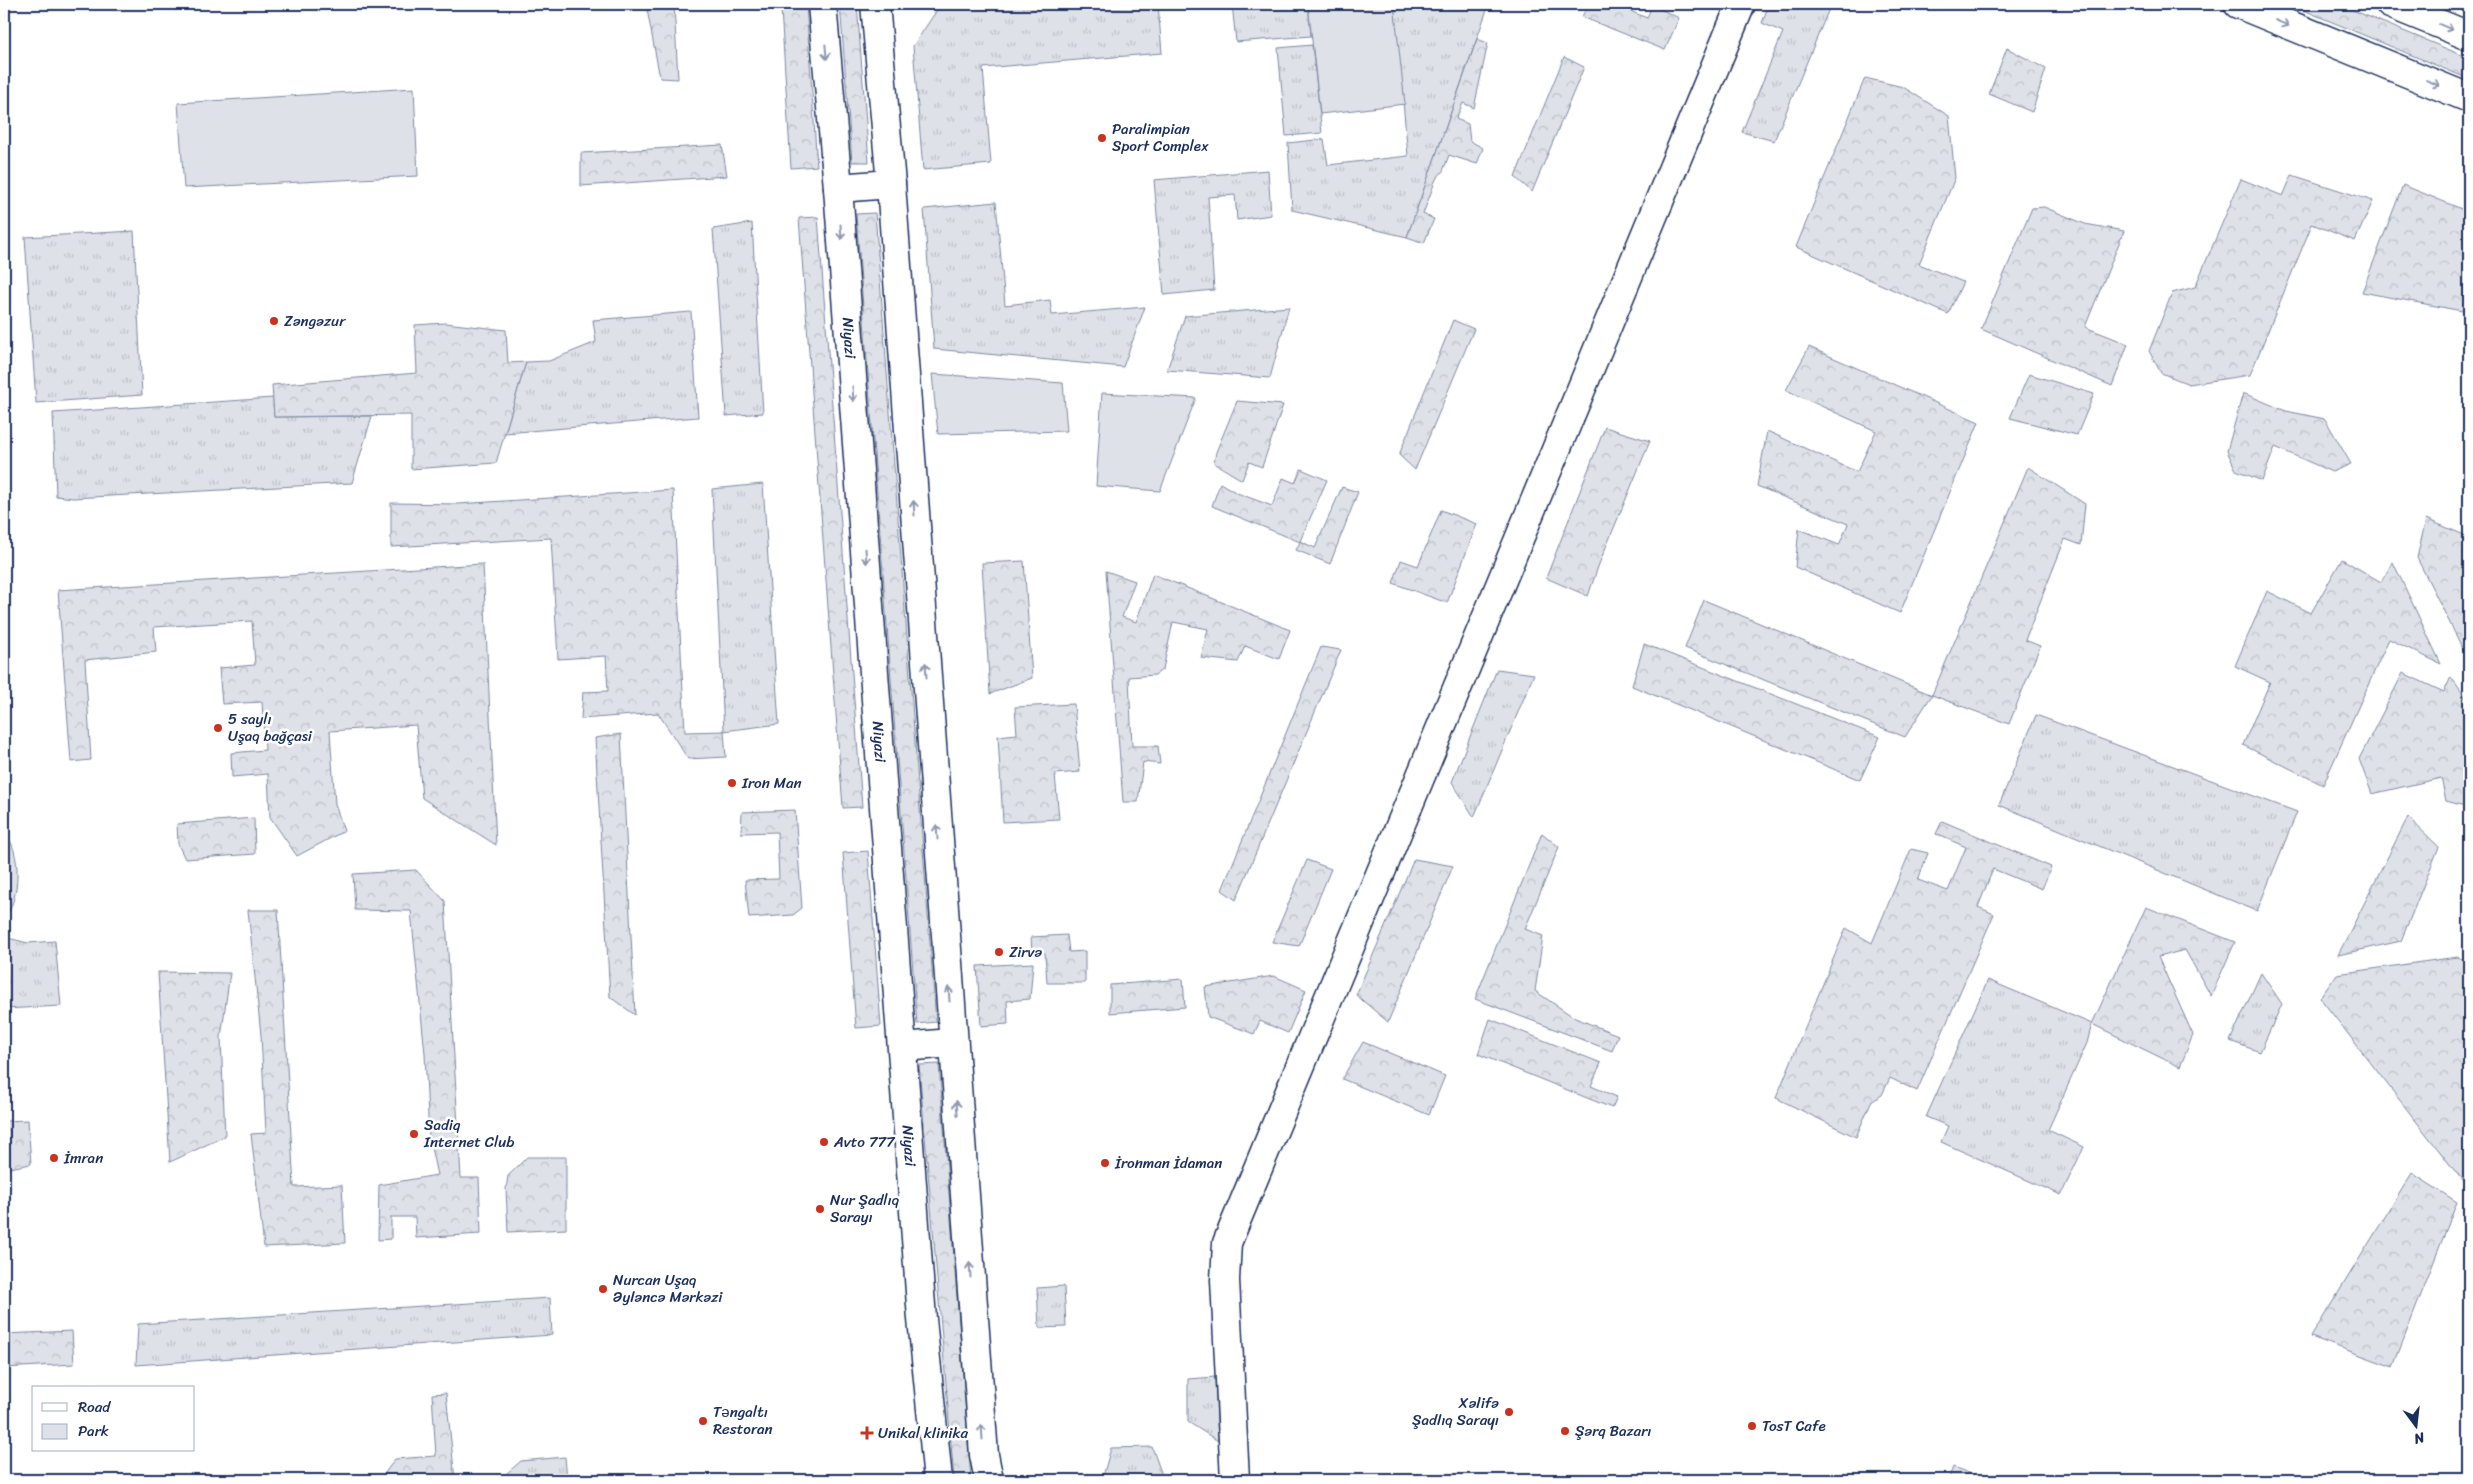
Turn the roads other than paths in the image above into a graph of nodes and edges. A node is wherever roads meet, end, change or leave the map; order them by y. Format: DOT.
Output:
graph roads {
  1 [pos="822,4"];
  2 [pos="875,4"];
  3 [pos="1741,4"];
  4 [pos="2238,4"];
  5 [pos="2390,4"];
  6 [pos="2469,36"];
  7 [pos="2469,98"];
  8 [pos="890,184"];
  9 [pos="838,188"];
  10 [pos="952,1043"];
  11 [pos="903,1046"];
  12 [pos="938,1480"];
  13 [pos="989,1480"];
  14 [pos="1236,1480"];
  1 -- 9 [label="main road, Niyazi, one-way"];
  2 -- 8 [label="main road"];
  3 -- 14 [label="main road"];
  4 -- 7 [label="main road, one-way"];
  5 -- 6 [label="main road, one-way"];
  8 -- 9 [label="main road"];
  10 -- 8 [label="main road, one-way"];
  9 -- 11 [label="main road, Niyazi, one-way"];
  10 -- 11 [label="main road"];
  13 -- 10 [label="main road, one-way"];
  11 -- 12 [label="main road, Niyazi"];
}
